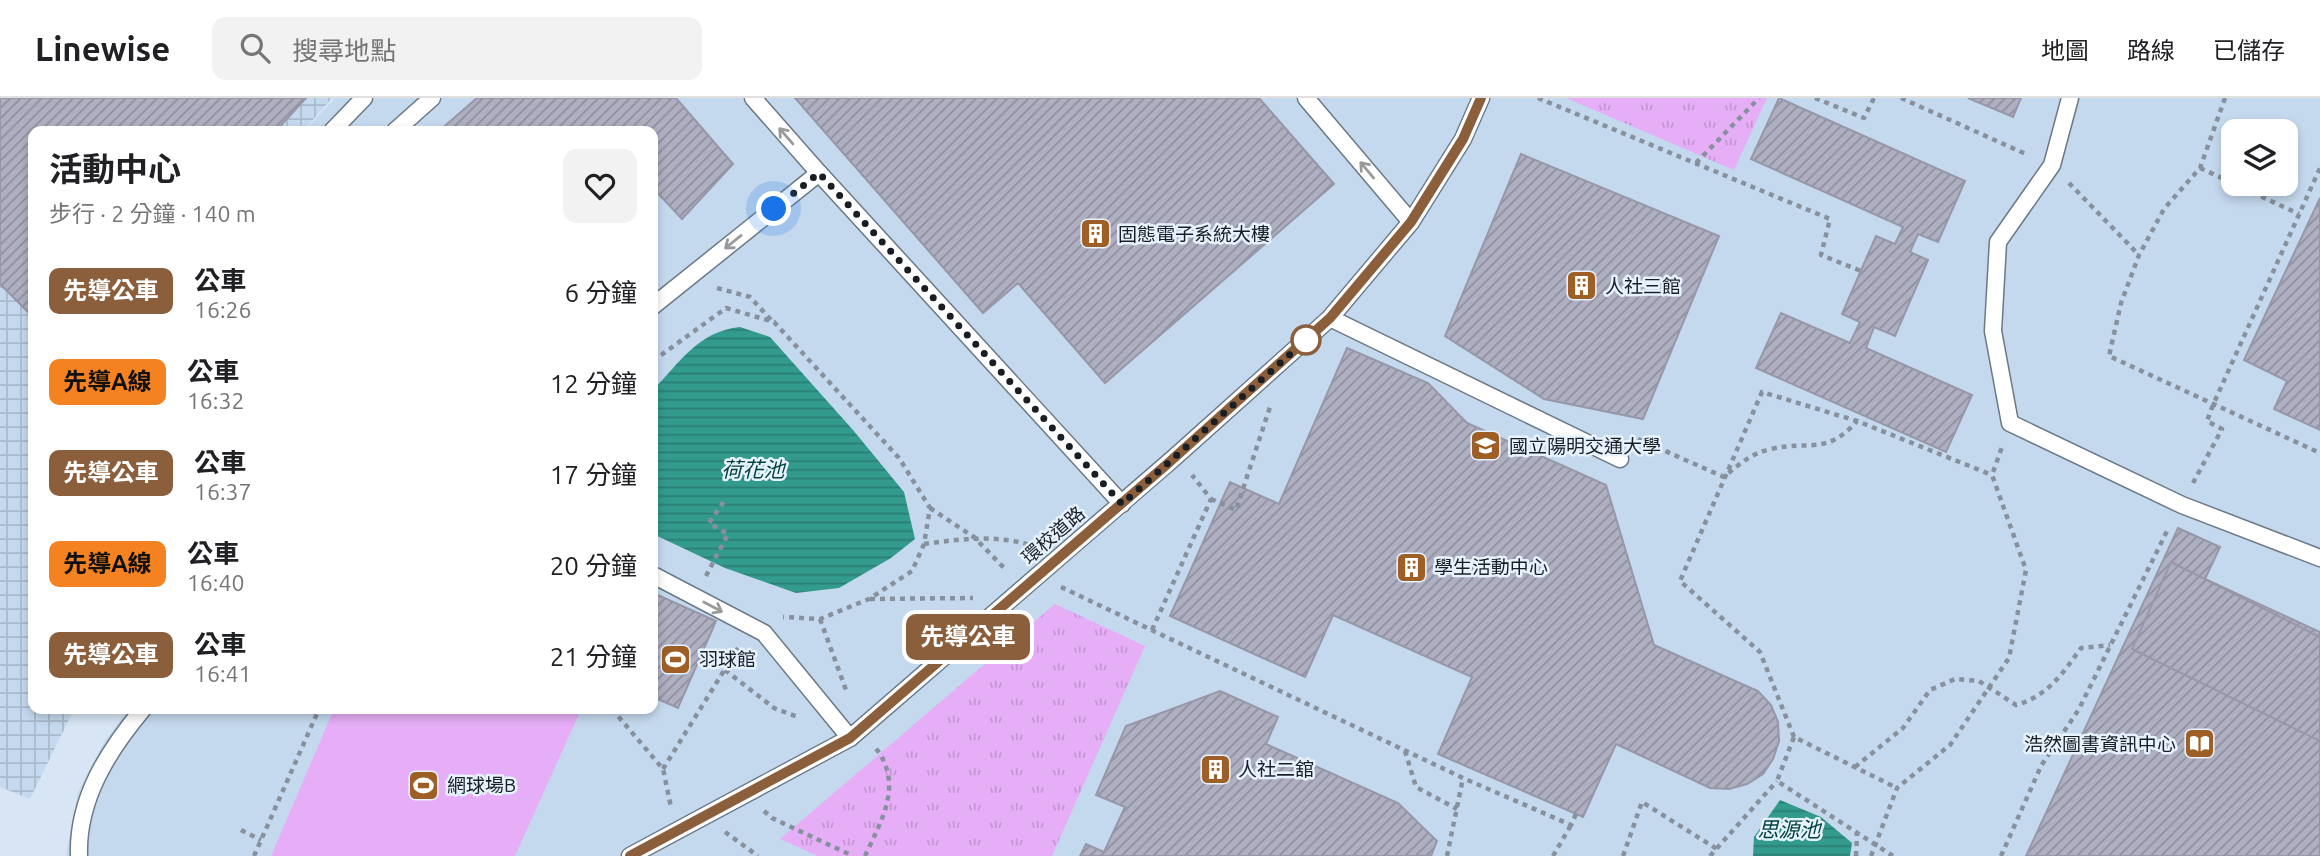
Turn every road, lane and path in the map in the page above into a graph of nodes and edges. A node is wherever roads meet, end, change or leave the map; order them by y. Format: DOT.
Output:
graph roads {
  1 [pos="364,98"];
  2 [pos="432,98"];
  3 [pos="753,98"];
  4 [pos="1306,98"];
  5 [pos="1481,98"];
  6 [pos="1538,98"];
  7 [pos="1759,98"];
  8 [pos="1815,98"];
  9 [pos="1874,98"];
  10 [pos="1901,98"];
  11 [pos="2070,98"];
  12 [pos="2225,98"];
  13 [pos="337,126"];
  14 [pos="401,126"];
  15 [pos="2023,152"];
  16 [pos="1696,163"];
  17 [pos="2052,165"];
  18 [pos="2200,168"];
  19 [pos="2320,168"];
  20 [pos="819,173"];
  21 [pos="2221,178"];
  22 [pos="2260,196"];
  23 [pos="2300,214"];
  24 [pos="1411,222"];
  25 [pos="2139,256"];
  26 [pos="1861,271"];
  27 [pos="688,278"];
  28 [pos="658,302"];
  29 [pos="1330,318"];
  30 [pos="774,322"];
  31 [pos="658,357"];
  32 [pos="1287,357"];
  33 [pos="2213,405"];
  34 [pos="1857,421"];
  35 [pos="2010,423"];
  36 [pos="2320,453"];
  37 [pos="1176,456"];
  38 [pos="1620,459"];
  39 [pos="1992,475"];
  40 [pos="1724,477"];
  41 [pos="724,499"];
  42 [pos="1211,499"];
  43 [pos="1122,504"];
  44 [pos="2182,505"];
  45 [pos="930,508"];
  46 [pos="974,537"];
  47 [pos="924,544"];
  48 [pos="2156,549"];
  49 [pos="1062,556"];
  50 [pos="2320,558"];
  51 [pos="1038,576"];
  52 [pos="658,578"];
  53 [pos="704,579"];
  54 [pos="1019,593"];
  55 [pos="869,599"];
  56 [pos="820,619"];
  57 [pos="752,627"];
  58 [pos="1152,630"];
  59 [pos="2111,645"];
  60 [pos="725,670"];
  61 [pos="1989,688"];
  62 [pos="139,714"];
  63 [pos="317,714"];
  64 [pos="616,714"];
  65 [pos="855,733"];
  66 [pos="1794,737"];
  67 [pos="830,749"];
  68 [pos="1405,750"];
  69 [pos="1854,767"];
  70 [pos="663,769"];
  71 [pos="1463,778"];
  72 [pos="1776,781"];
  73 [pos="1897,788"];
  74 [pos="745,795"];
  75 [pos="1457,808"];
  76 [pos="1576,814"];
  77 [pos="704,817"];
  78 [pos="1571,825"];
  79 [pos="241,831"];
  80 [pos="676,832"];
  81 [pos="1857,834"];
  82 [pos="261,840"];
  83 [pos="1875,845"];
  84 [pos="1717,849"];
  85 [pos="79,856"];
  86 [pos="254,856"];
  87 [pos="630,856"];
  88 [pos="758,856"];
  89 [pos="853,856"];
  90 [pos="865,856"];
  91 [pos="1447,856"];
  92 [pos="1553,856"];
  93 [pos="1623,856"];
  94 [pos="1710,856"];
  95 [pos="1856,856"];
  96 [pos="1871,856"];
  97 [pos="1893,856"];
  98 [pos="2001,856"];
  1 -- 13 [label="lane"];
  2 -- 14 [label="lane"];
  20 -- 3 [label="lane, one-way"];
  24 -- 4 [label="lane, one-way"];
  5 -- 24 [label="lane, 環校道路"];
  6 -- 16 [label="path"];
  7 -- 16 [label="path"];
  8 -- 9 [label="path"];
  10 -- 15 [label="path"];
  11 -- 17 [label="lane"];
  12 -- 18 [label="path"];
  16 -- 26 [label="path"];
  17 -- 25 [label="path"];
  17 -- 35 [label="lane"];
  18 -- 21 [label="path"];
  18 -- 25 [label="path"];
  19 -- 23 [label="path"];
  20 -- 27 [label="lane, one-way"];
  20 -- 43 [label="lane"];
  22 -- 23 [label="path"];
  23 -- 33 [label="path"];
  24 -- 29 [label="lane, 環校道路"];
  25 -- 33 [label="path"];
  27 -- 28 [label="lane"];
  27 -- 30 [label="path"];
  29 -- 32 [label="lane, 環校道路"];
  29 -- 38 [label="lane"];
  30 -- 31 [label="path"];
  30 -- 45 [label="path"];
  32 -- 37 [label="lane, 環校道路"];
  32 -- 42 [label="path"];
  33 -- 36 [label="path"];
  33 -- 44 [label="path"];
  34 -- 39 [label="path"];
  34 -- 40 [label="path"];
  34 -- 40 [label="path"];
  35 -- 39 [label="path"];
  35 -- 44 [label="lane"];
  37 -- 42 [label="path"];
  37 -- 43 [label="lane, 環校道路"];
  39 -- 61 [label="path"];
  40 -- 66 [label="path"];
  41 -- 53 [label="path"];
  42 -- 58 [label="path"];
  43 -- 49 [label="lane, 環校道路"];
  44 -- 50 [label="lane"];
  45 -- 46 [label="path"];
  45 -- 47 [label="path"];
  46 -- 47 [label="path"];
  46 -- 49 [label="path"];
  46 -- 54 [label="path"];
  47 -- 55 [label="path"];
  48 -- 59 [label="path"];
  49 -- 51 [label="lane, 環校道路"];
  51 -- 54 [label="lane, 環校道路"];
  51 -- 58 [label="path"];
  52 -- 57 [label="lane, one-way"];
  54 -- 55 [label="path"];
  54 -- 65 [label="lane, 環校道路"];
  55 -- 56 [label="path"];
  56 -- 57 [label="path"];
  56 -- 65 [label="path"];
  57 -- 60 [label="path"];
  57 -- 65 [label="lane"];
  58 -- 68 [label="path"];
  59 -- 61 [label="path"];
  59 -- 98 [label="path"];
  60 -- 67 [label="path"];
  60 -- 70 [label="path"];
  61 -- 69 [label="path"];
  61 -- 73 [label="path"];
  62 -- 85 [label="lane"];
  63 -- 82 [label="path"];
  64 -- 70 [label="path"];
  65 -- 67 [label="lane, 環校道路"];
  65 -- 90 [label="path"];
  66 -- 69 [label="path"];
  66 -- 72 [label="path"];
  67 -- 74 [label="lane, 環校道路"];
  68 -- 71 [label="path"];
  68 -- 75 [label="path"];
  69 -- 73 [label="path"];
  70 -- 80 [label="path"];
  71 -- 75 [label="path"];
  71 -- 78 [label="path"];
  72 -- 81 [label="path"];
  72 -- 84 [label="path"];
  73 -- 83 [label="path"];
  74 -- 77 [label="lane, 環校道路"];
  74 -- 89 [label="path"];
  75 -- 91 [label="path"];
  76 -- 78 [label="path"];
  77 -- 80 [label="lane, 環校道路"];
  77 -- 88 [label="path"];
  78 -- 92 [label="path"];
  79 -- 82 [label="path"];
  80 -- 87 [label="lane, 環校道路"];
  81 -- 83 [label="path"];
  81 -- 95 [label="path"];
  82 -- 86 [label="path"];
  83 -- 96 [label="path"];
  83 -- 97 [label="path"];
  84 -- 93 [label="path"];
  84 -- 94 [label="path"];
}
